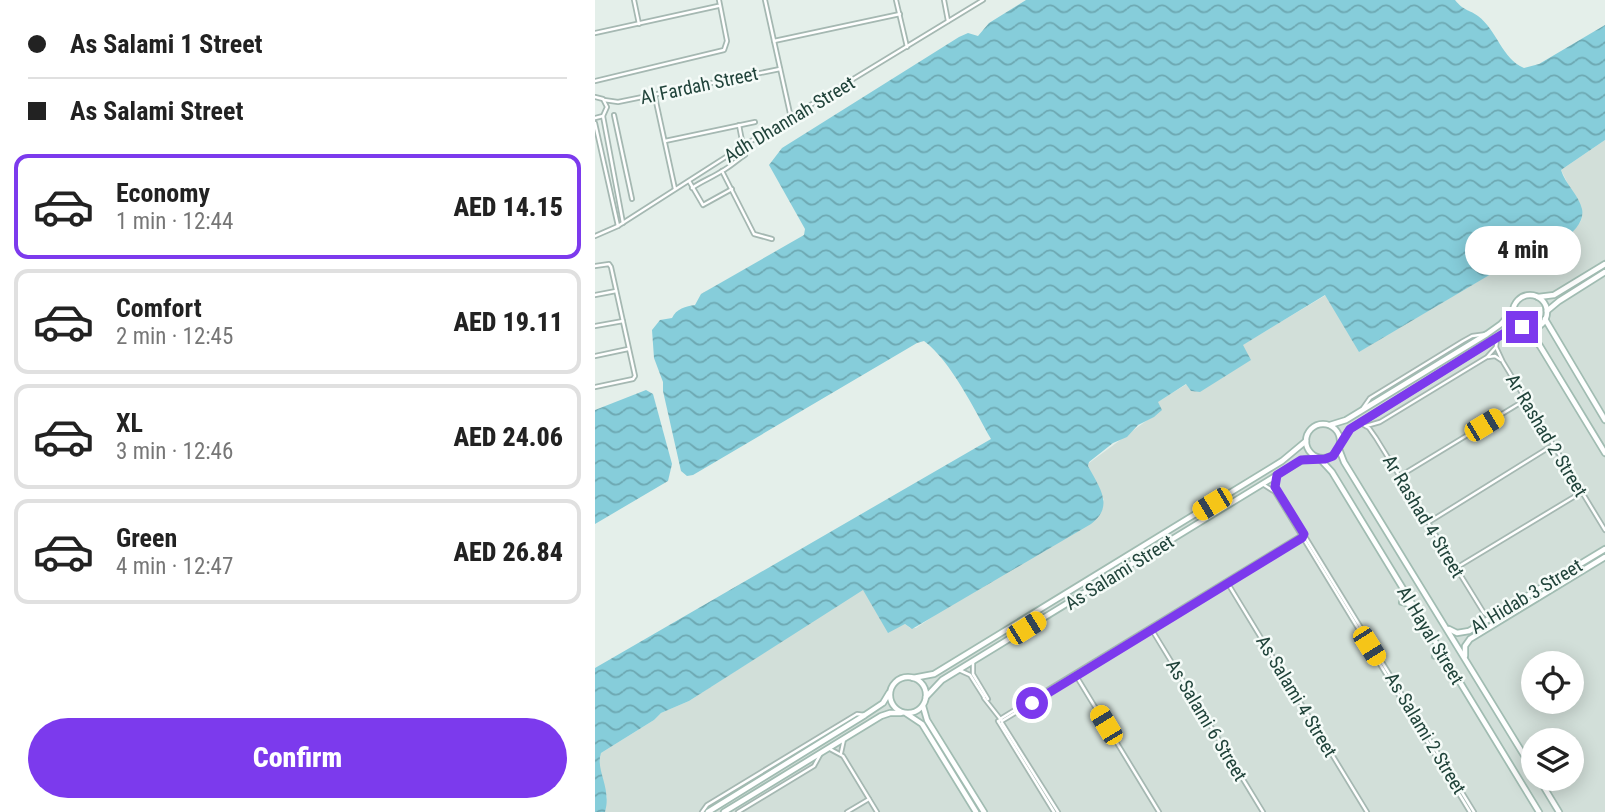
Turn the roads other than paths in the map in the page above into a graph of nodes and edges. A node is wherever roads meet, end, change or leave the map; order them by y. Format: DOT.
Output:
graph roads {
  1 [pos="634,0"];
  2 [pos="719,0"];
  3 [pos="765,0"];
  4 [pos="896,0"];
  5 [pos="944,0"];
  6 [pos="983,0"];
  7 [pos="720,6"];
  8 [pos="899,14"];
  9 [pos="949,21"];
  10 [pos="639,23"];
  11 [pos="595,32"];
  12 [pos="774,41"];
  13 [pos="907,47"];
  14 [pos="780,69"];
  15 [pos="595,76"];
  16 [pos="602,78"];
  17 [pos="595,81"];
  18 [pos="595,92"];
  19 [pos="655,95"];
  20 [pos="596,97"];
  21 [pos="604,100"];
  22 [pos="618,102"];
  23 [pos="607,107"];
  24 [pos="614,115"];
  25 [pos="603,116"];
  26 [pos="595,118"];
  27 [pos="791,118"];
  28 [pos="755,121"];
  29 [pos="595,123"];
  30 [pos="739,125"];
  31 [pos="664,141"];
  32 [pos="620,145"];
  33 [pos="743,146"];
  34 [pos="608,148"];
  35 [pos="745,155"];
  36 [pos="721,160"];
  37 [pos="713,165"];
  38 [pos="722,171"];
  39 [pos="689,181"];
  40 [pos="692,188"];
  41 [pos="675,189"];
  42 [pos="732,189"];
  43 [pos="632,199"];
  44 [pos="623,223"];
  45 [pos="618,226"];
  46 [pos="595,236"];
  47 [pos="772,239"];
  48 [pos="1605,264"];
  49 [pos="595,266"];
  50 [pos="1605,272"];
  51 [pos="616,291"];
  52 [pos="595,295"];
  53 [pos="1537,297"];
  54 [pos="1513,311"];
  55 [pos="1547,312"];
  56 [pos="1545,319"];
  57 [pos="623,321"];
  58 [pos="595,326"];
  59 [pos="1524,328"];
  60 [pos="1496,338"];
  61 [pos="1496,347"];
  62 [pos="628,349"];
  63 [pos="595,356"];
  64 [pos="1487,357"];
  65 [pos="1503,362"];
  66 [pos="595,387"];
  67 [pos="1525,400"];
  68 [pos="1605,420"];
  69 [pos="1380,422"];
  70 [pos="1360,423"];
  71 [pos="1330,425"];
  72 [pos="1366,426"];
  73 [pos="1376,438"];
  74 [pos="1306,441"];
  75 [pos="1341,441"];
  76 [pos="1553,446"];
  77 [pos="1339,449"];
  78 [pos="1605,453"];
  79 [pos="1319,458"];
  80 [pos="1277,475"];
  81 [pos="1400,476"];
  82 [pos="1261,485"];
  83 [pos="1582,492"];
  84 [pos="1429,522"];
  85 [pos="1605,530"];
  86 [pos="1302,536"];
  87 [pos="1605,549"];
  88 [pos="1605,557"];
  89 [pos="1456,568"];
  90 [pos="1227,582"];
  91 [pos="1402,602"];
  92 [pos="1413,605"];
  93 [pos="1484,613"];
  94 [pos="1493,617"];
  95 [pos="1483,623"];
  96 [pos="1446,627"];
  97 [pos="1151,628"];
  98 [pos="1475,628"];
  99 [pos="1479,634"];
  100 [pos="1437,645"];
  101 [pos="1434,656"];
  102 [pos="1466,660"];
  103 [pos="973,661"];
  104 [pos="958,670"];
  105 [pos="1075,675"];
  106 [pos="913,678"];
  107 [pos="889,693"];
  108 [pos="926,697"];
  109 [pos="923,706"];
  110 [pos="904,713"];
  111 [pos="865,716"];
  112 [pos="1000,721"];
  113 [pos="844,738"];
  114 [pos="828,748"];
  115 [pos="1521,750"];
  116 [pos="820,754"];
  117 [pos="842,756"];
  118 [pos="1546,791"];
  119 [pos="869,799"];
  120 [pos="702,812"];
  121 [pos="708,812"];
  122 [pos="724,812"];
  123 [pos="739,812"];
  124 [pos="847,812"];
  125 [pos="877,812"];
  126 [pos="975,812"];
  127 [pos="984,812"];
  128 [pos="1056,812"];
  129 [pos="1159,812"];
  130 [pos="1263,812"];
  131 [pos="1367,812"];
  132 [pos="1472,812"];
  133 [pos="1539,812"];
  134 [pos="1559,812"];
  1 -- 10 [label="street"];
  2 -- 7 [label="street"];
  3 -- 12 [label="street"];
  4 -- 8 [label="street"];
  5 -- 9 [label="street"];
  6 -- 9 [label="street, Adh Dhannah Street"];
  7 -- 10 [label="street"];
  7 -- 16 [label="street"];
  8 -- 12 [label="street"];
  8 -- 13 [label="street"];
  9 -- 13 [label="street, Adh Dhannah Street"];
  10 -- 11 [label="street"];
  12 -- 14 [label="street"];
  13 -- 27 [label="street, Adh Dhannah Street"];
  14 -- 19 [label="street, Al Fardah Street"];
  14 -- 27 [label="street"];
  15 -- 16 [label="street"];
  16 -- 17 [label="street"];
  18 -- 20 [label="street"];
  19 -- 22 [label="street, Al Fardah Street"];
  19 -- 31 [label="street"];
  20 -- 21 [label="street, Al Fardah Street"];
  21 -- 22 [label="street, Al Fardah Street"];
  21 -- 23 [label="street"];
  22 -- 23 [label="street, Al Fardah Street"];
  23 -- 25 [label="street"];
  24 -- 32 [label="street"];
  25 -- 26 [label="street"];
  25 -- 34 [label="street"];
  27 -- 33 [label="street, Adh Dhannah Street"];
  28 -- 30 [label="street"];
  29 -- 45 [label="street"];
  30 -- 31 [label="street"];
  30 -- 33 [label="street"];
  31 -- 41 [label="street"];
  32 -- 34 [label="street"];
  32 -- 43 [label="street"];
  33 -- 36 [label="street, Adh Dhannah Street"];
  34 -- 44 [label="street"];
  35 -- 38 [label="street"];
  36 -- 37 [label="street, Adh Dhannah Street"];
  36 -- 38 [label="street"];
  37 -- 38 [label="street"];
  37 -- 39 [label="street, Adh Dhannah Street"];
  38 -- 40 [label="street"];
  38 -- 42 [label="street"];
  39 -- 40 [label="street"];
  39 -- 41 [label="street, Adh Dhannah Street"];
  40 -- 42 [label="street"];
  41 -- 44 [label="street, Adh Dhannah Street"];
  42 -- 47 [label="street"];
  44 -- 45 [label="street, Adh Dhannah Street"];
  45 -- 46 [label="street, Adh Dhannah Street"];
  48 -- 53 [label="street"];
  49 -- 51 [label="street"];
  50 -- 55 [label="street"];
  51 -- 52 [label="street"];
  51 -- 57 [label="street"];
  53 -- 54 [label="street"];
  53 -- 55 [label="street"];
  54 -- 59 [label="street"];
  54 -- 71 [label="street"];
  55 -- 56 [label="street"];
  56 -- 59 [label="street"];
  56 -- 68 [label="street"];
  57 -- 58 [label="street"];
  57 -- 62 [label="street"];
  59 -- 60 [label="street"];
  59 -- 78 [label="street"];
  60 -- 61 [label="street, Ar Rashad 2 Street"];
  60 -- 70 [label="street"];
  61 -- 64 [label="street"];
  61 -- 65 [label="street, Ar Rashad 2 Street"];
  62 -- 63 [label="street"];
  62 -- 66 [label="street"];
  64 -- 65 [label="street"];
  64 -- 69 [label="street"];
  65 -- 67 [label="street, Ar Rashad 2 Street"];
  67 -- 76 [label="street, Ar Rashad 2 Street"];
  67 -- 81 [label="street"];
  69 -- 72 [label="street"];
  69 -- 73 [label="street"];
  70 -- 72 [label="street, Ar Rashad 4 Street"];
  70 -- 75 [label="street"];
  71 -- 74 [label="street"];
  71 -- 75 [label="street"];
  72 -- 73 [label="street, Ar Rashad 4 Street"];
  73 -- 81 [label="street, Ar Rashad 4 Street"];
  74 -- 79 [label="street"];
  74 -- 106 [label="street, As Salami Street"];
  75 -- 77 [label="street"];
  76 -- 83 [label="street, Ar Rashad 2 Street"];
  76 -- 84 [label="street"];
  77 -- 79 [label="street"];
  77 -- 96 [label="street, Al Hayal Street"];
  79 -- 80 [label="street, As Salami Street"];
  79 -- 92 [label="street, Al Hayal Street"];
  80 -- 82 [label="street, As Salami Street"];
  80 -- 86 [label="street, As Salami 2 Street"];
  81 -- 84 [label="street, Ar Rashad 4 Street"];
  82 -- 86 [label="street, As Salami 2 Street"];
  82 -- 103 [label="street, As Salami Street"];
  83 -- 85 [label="street, Ar Rashad 2 Street"];
  83 -- 89 [label="street"];
  84 -- 89 [label="street, Ar Rashad 4 Street"];
  86 -- 90 [label="street"];
  86 -- 132 [label="street, As Salami 2 Street"];
  86 -- 132 [label="street, As Salami 2 Street"];
  87 -- 94 [label="street, Al Hidab 3 Street"];
  88 -- 99 [label="street, Al Hidab 3 Street"];
  89 -- 93 [label="street, Ar Rashad 4 Street"];
  90 -- 97 [label="street"];
  90 -- 131 [label="street, As Salami 4 Street"];
  91 -- 92 [label="street"];
  92 -- 100 [label="street, Al Hayal Street"];
  93 -- 94 [label="street"];
  93 -- 95 [label="street"];
  94 -- 95 [label="street, Al Hidab 3 Street"];
  95 -- 98 [label="street, Al Hidab 3 Street"];
  96 -- 98 [label="street, Al Hidab 3 Street"];
  96 -- 102 [label="street, Al Hayal Street"];
  97 -- 105 [label="street"];
  97 -- 130 [label="street, As Salami 6 Street"];
  98 -- 99 [label="street"];
  99 -- 102 [label="street, Al Hidab 3 Street"];
  100 -- 101 [label="street"];
  100 -- 133 [label="street, Al Hayal Street"];
  102 -- 115 [label="street, Al Hayal Street"];
  103 -- 104 [label="street, As Salami Street"];
  103 -- 112 [label="street"];
  104 -- 108 [label="street, As Salami Street"];
  104 -- 112 [label="street"];
  105 -- 112 [label="street"];
  105 -- 129 [label="street"];
  106 -- 107 [label="street"];
  106 -- 108 [label="street"];
  107 -- 110 [label="street"];
  107 -- 111 [label="street"];
  108 -- 109 [label="street"];
  109 -- 110 [label="street"];
  109 -- 127 [label="street"];
  110 -- 113 [label="street"];
  110 -- 126 [label="street"];
  111 -- 120 [label="street"];
  111 -- 121 [label="street"];
  112 -- 128 [label="street"];
  113 -- 114 [label="street"];
  113 -- 117 [label="street"];
  114 -- 116 [label="street"];
  114 -- 117 [label="street"];
  116 -- 122 [label="street"];
  116 -- 123 [label="street"];
  117 -- 119 [label="street"];
  118 -- 134 [label="street"];
  119 -- 124 [label="street"];
  119 -- 125 [label="street"];
}
